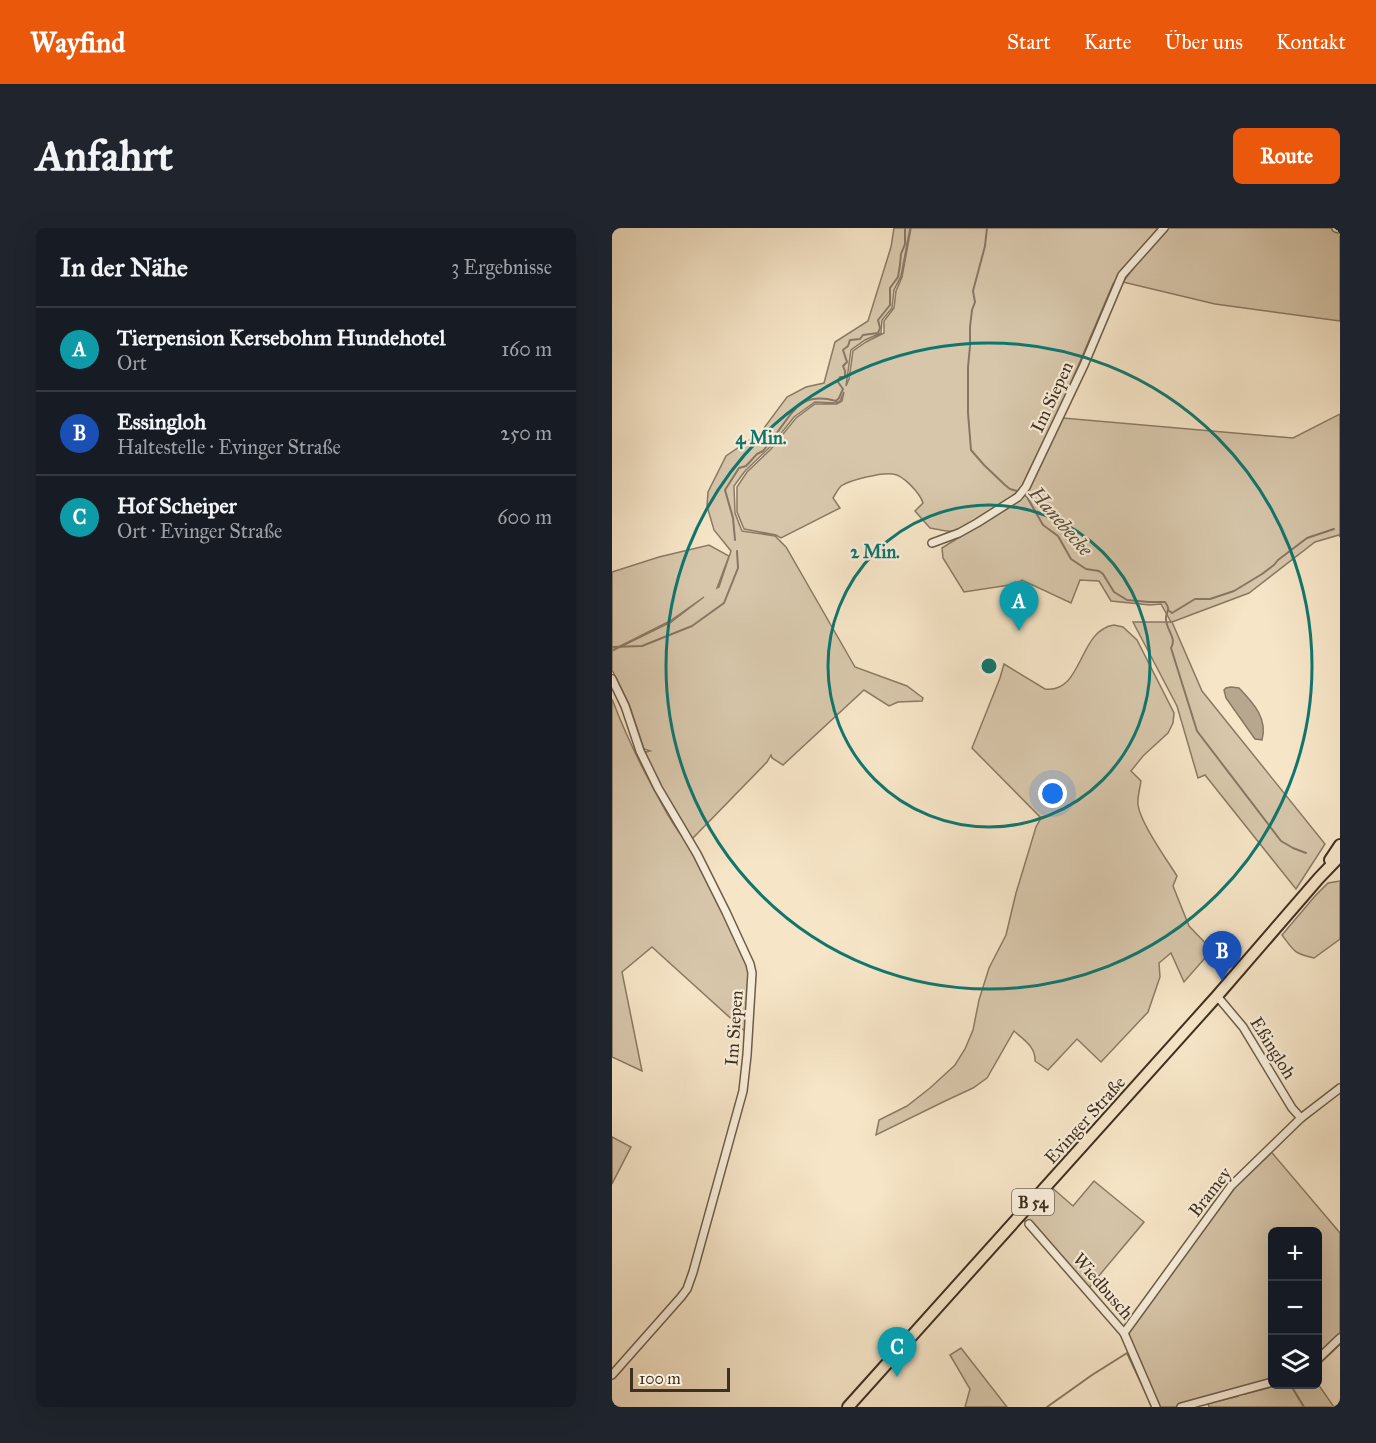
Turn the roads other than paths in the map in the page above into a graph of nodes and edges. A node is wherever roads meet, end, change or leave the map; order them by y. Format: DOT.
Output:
graph roads {
  1 [pos="1164,228"];
  2 [pos="932,543"];
  3 [pos="612,679"];
  4 [pos="1340,845"];
  5 [pos="1340,856"];
  6 [pos="1319,878"];
  7 [pos="1217,996"];
  8 [pos="1340,1088"];
  9 [pos="1301,1118"];
  10 [pos="1029,1224"];
  11 [pos="1124,1333"];
  12 [pos="1340,1338"];
  13 [pos="1322,1354"];
  14 [pos="612,1375"];
  15 [pos="1268,1383"];
  16 [pos="848,1407"];
  17 [pos="1156,1407"];
  18 [pos="1181,1407"];
  1 -- 2 [label="street, Im Siepen"];
  3 -- 14 [label="street, Im Siepen"];
  4 -- 6 [label="main road, B 54"];
  5 -- 6 [label="main road, B 54"];
  6 -- 7 [label="main road, Evinger Straße / B 54"];
  7 -- 9 [label="street, Eßingloh"];
  7 -- 16 [label="main road, Evinger Straße / B 54"];
  8 -- 9 [label="street, Bramey"];
  9 -- 11 [label="street, Bramey"];
  10 -- 11 [label="street, Wiedbusch"];
  11 -- 17 [label="street, Wiedbusch"];
  12 -- 13 [label="street"];
  15 -- 18 [label="street"];
}
